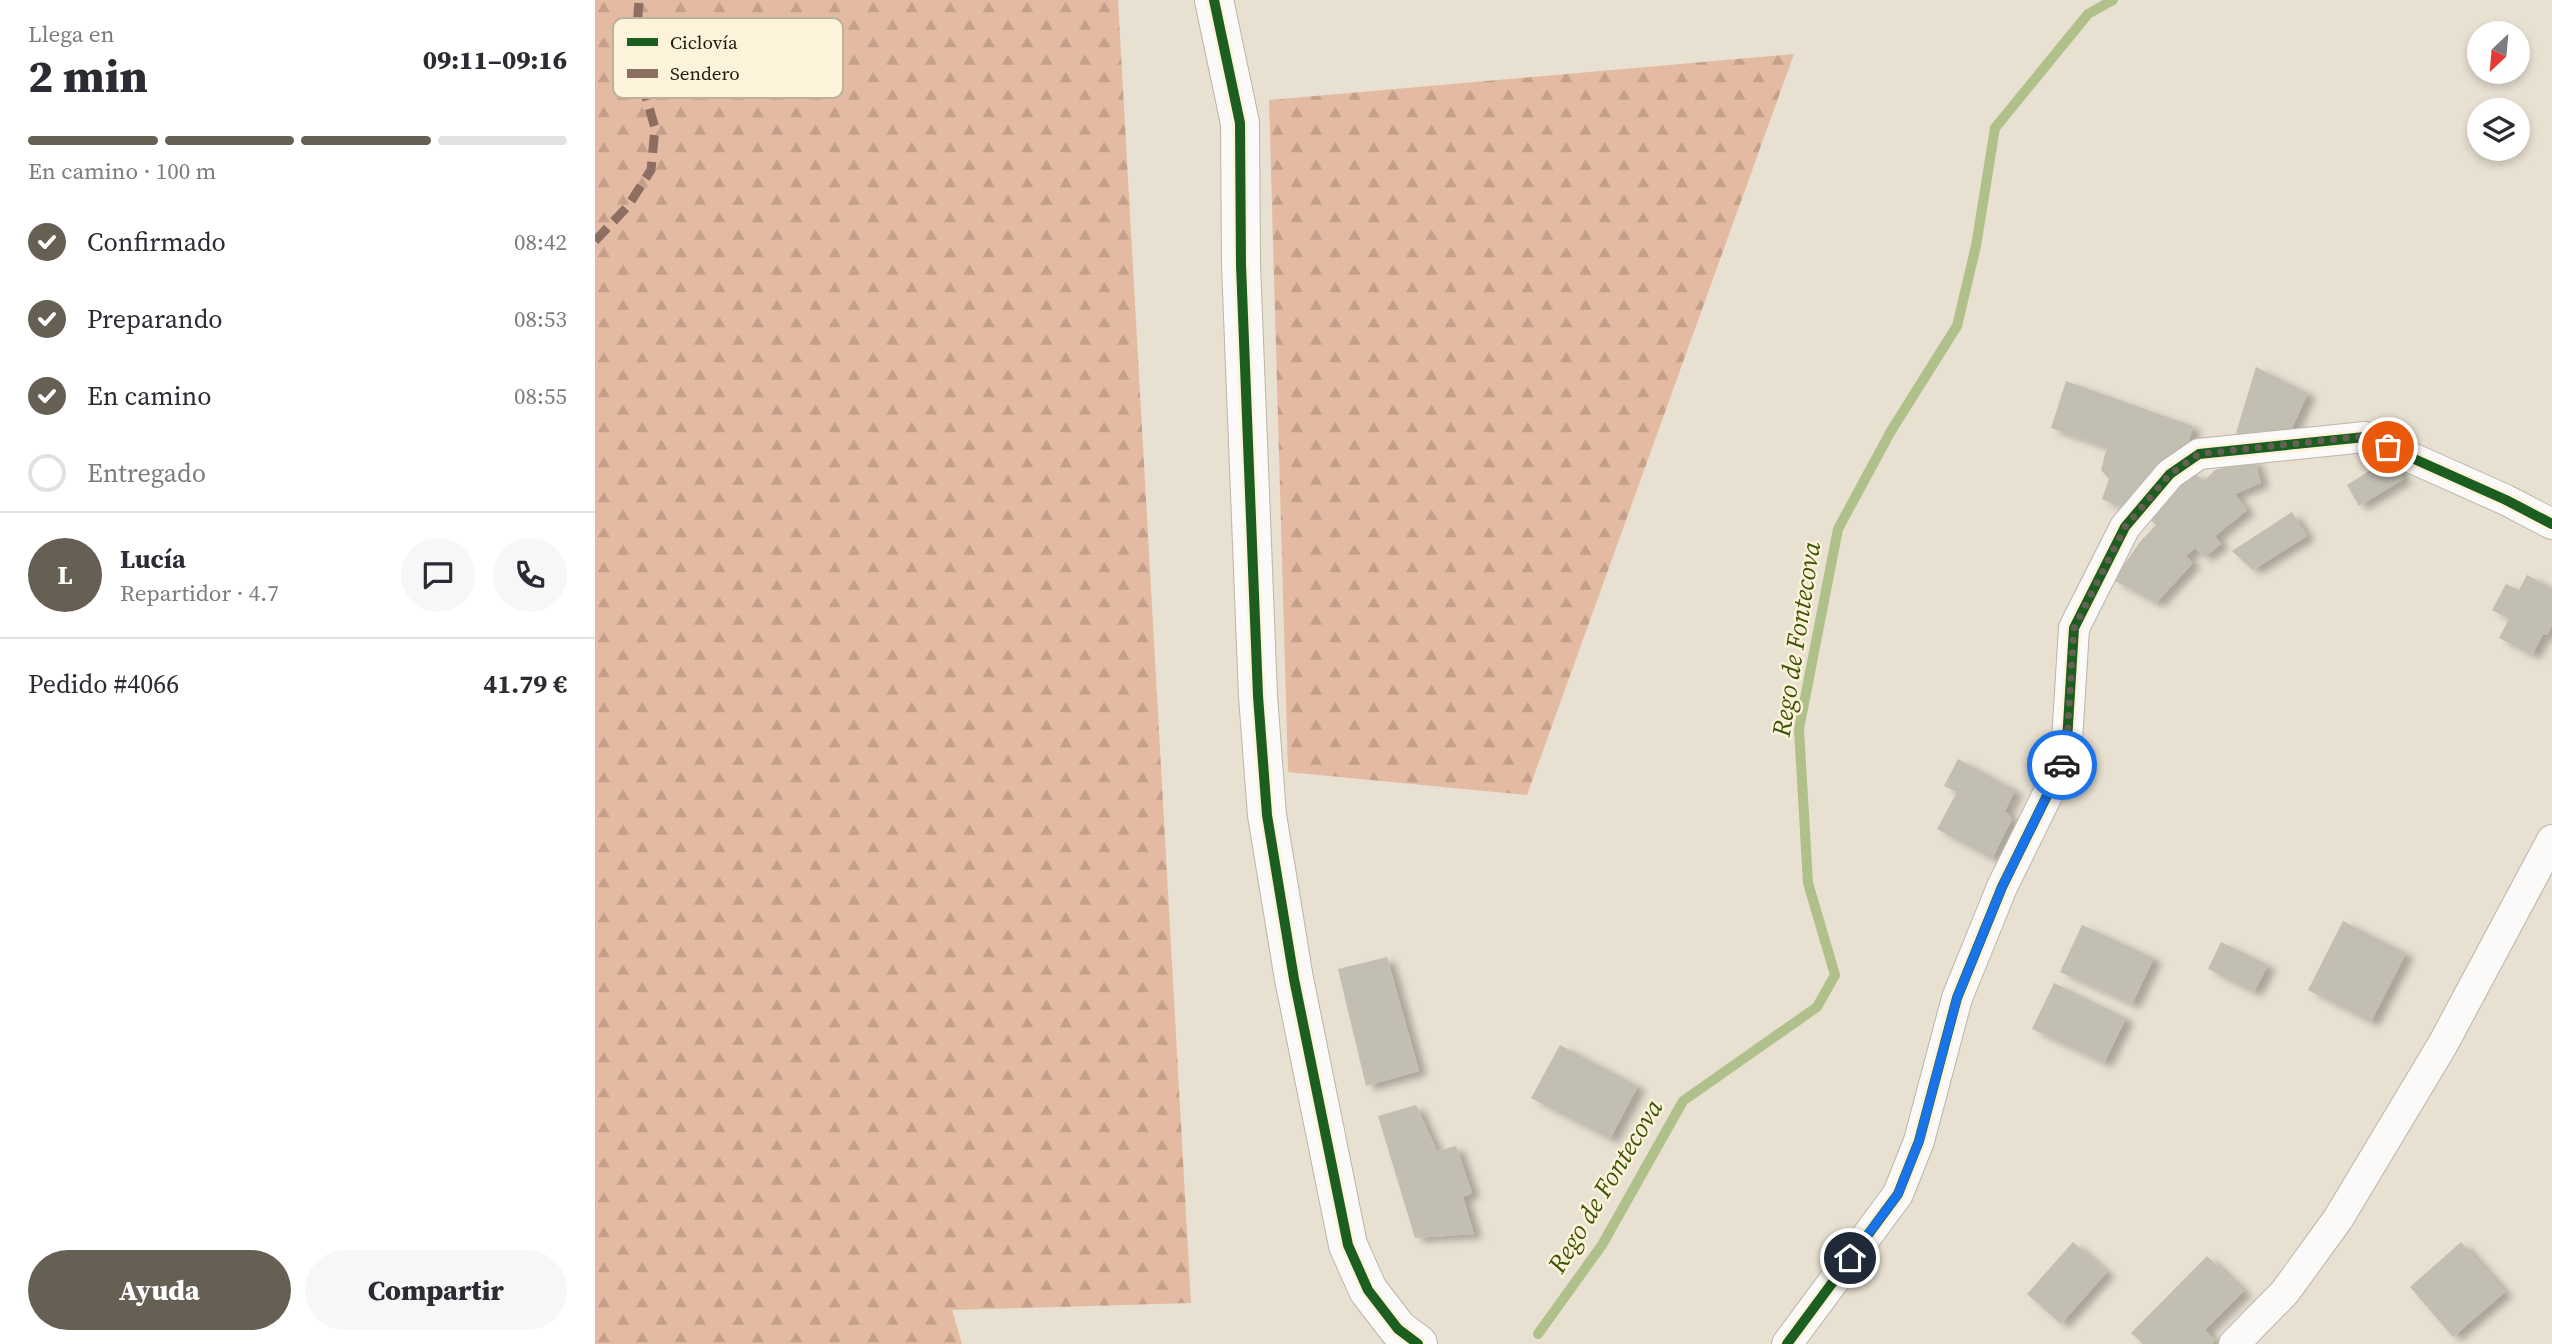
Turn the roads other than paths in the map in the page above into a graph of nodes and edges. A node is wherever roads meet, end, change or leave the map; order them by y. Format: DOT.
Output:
graph roads {
  1 [pos="1213,0"];
  2 [pos="2552,524"];
  3 [pos="2552,840"];
  4 [pos="1418,1344"];
  5 [pos="1787,1344"];
  6 [pos="2234,1344"];
  1 -- 4 [label="street"];
  2 -- 5 [label="street"];
  3 -- 6 [label="street"];
}
